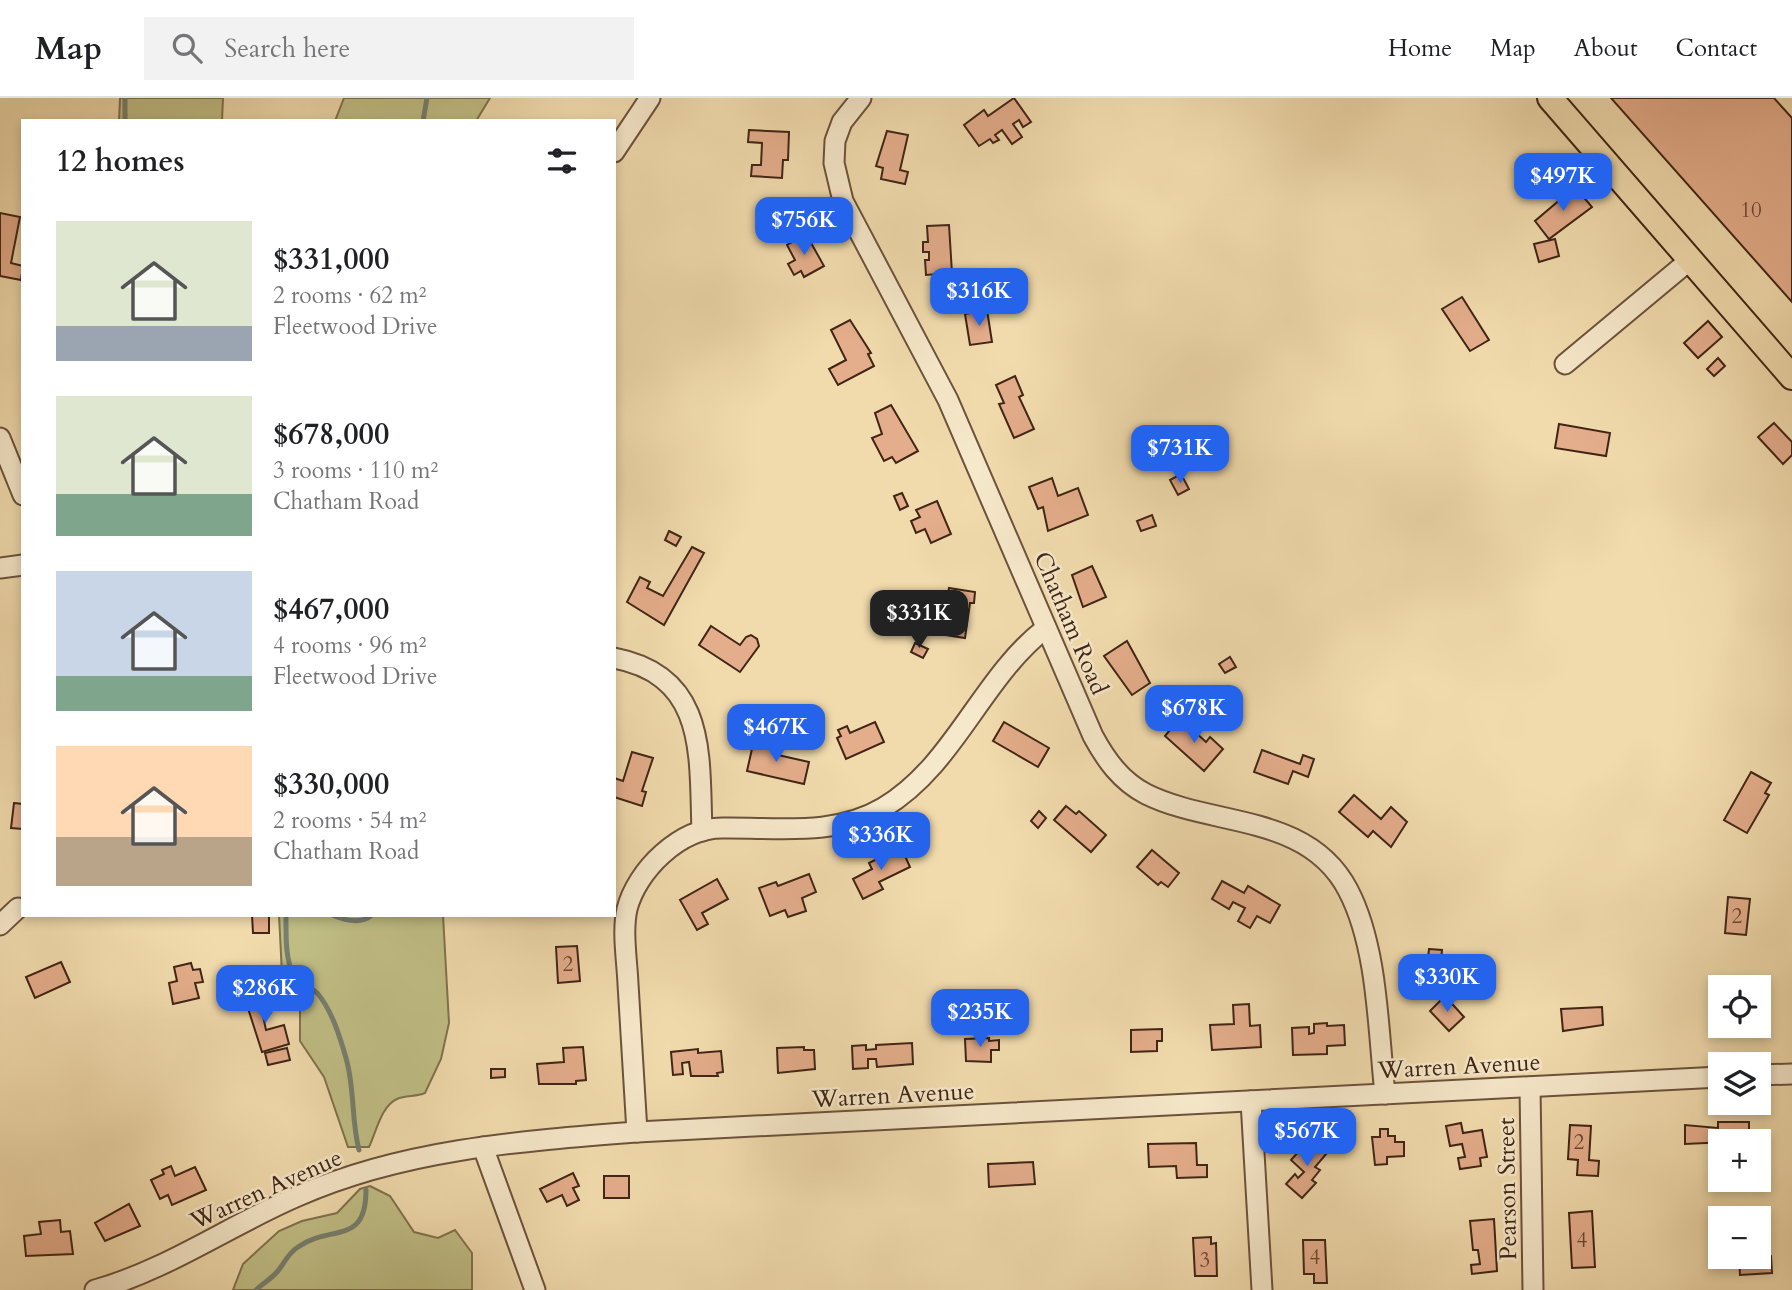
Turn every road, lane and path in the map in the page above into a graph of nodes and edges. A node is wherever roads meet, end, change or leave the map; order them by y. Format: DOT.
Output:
graph roads {
  1 [pos="650,98"];
  2 [pos="860,98"];
  3 [pos="1550,98"];
  4 [pos="616,149"];
  5 [pos="1690,260"];
  6 [pos="1565,364"];
  7 [pos="1792,377"];
  8 [pos="0,438"];
  9 [pos="21,490"];
  10 [pos="21,565"];
  11 [pos="0,568"];
  12 [pos="1046,628"];
  13 [pos="616,658"];
  14 [pos="702,831"];
  15 [pos="18,908"];
  16 [pos="0,925"];
  17 [pos="1792,1074"];
  18 [pos="1771,1075"];
  19 [pos="1708,1078"];
  20 [pos="1530,1087"];
  21 [pos="1385,1094"];
  22 [pos="1251,1101"];
  23 [pos="636,1132"];
  24 [pos="483,1147"];
  25 [pos="95,1290"];
  26 [pos="535,1290"];
  27 [pos="1262,1290"];
  28 [pos="1533,1290"];
  1 -- 4 [label="street"];
  2 -- 12 [label="street, Chatham Road"];
  3 -- 5 [label="main road"];
  5 -- 6 [label="street"];
  5 -- 7 [label="main road"];
  8 -- 9 [label="street"];
  10 -- 11 [label="street"];
  12 -- 14 [label="street"];
  12 -- 21 [label="street, Chatham Road"];
  13 -- 14 [label="street"];
  14 -- 23 [label="street"];
  15 -- 16 [label="street"];
  17 -- 18 [label="street"];
  19 -- 20 [label="street, Warren Avenue"];
  20 -- 21 [label="street, Warren Avenue"];
  20 -- 28 [label="street, Pearson Street"];
  21 -- 22 [label="street, Warren Avenue"];
  22 -- 23 [label="street, Warren Avenue"];
  22 -- 27 [label="street"];
  23 -- 24 [label="street, Warren Avenue"];
  24 -- 25 [label="street, Warren Avenue"];
  24 -- 26 [label="street"];
}
